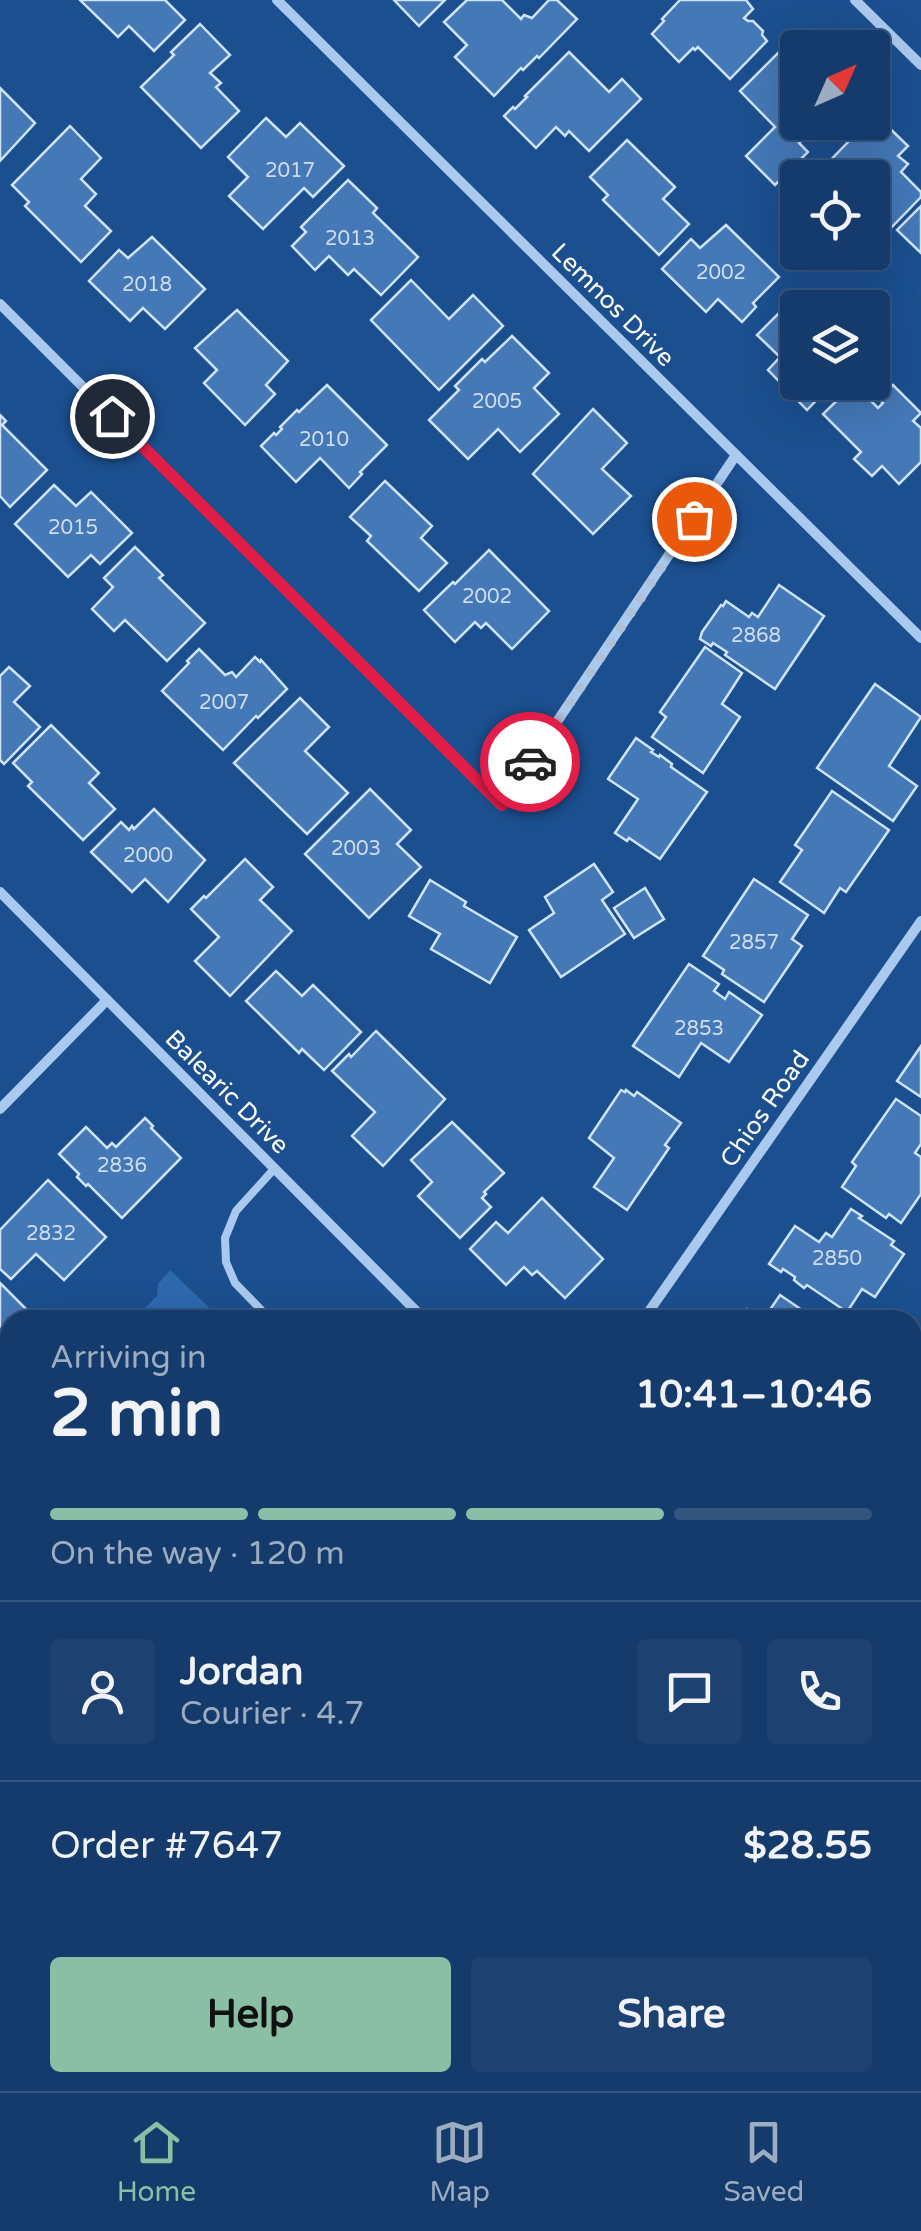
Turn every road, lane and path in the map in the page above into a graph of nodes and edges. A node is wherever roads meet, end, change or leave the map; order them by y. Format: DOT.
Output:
graph roads {
  1 [pos="277,0"];
  2 [pos="855,0"];
  3 [pos="921,65"];
  4 [pos="0,304"];
  5 [pos="736,455"];
  6 [pos="921,638"];
  7 [pos="0,892"];
  8 [pos="921,921"];
  9 [pos="106,1000"];
  10 [pos="0,1109"];
  11 [pos="274,1169"];
  12 [pos="261,1310"];
  13 [pos="415,1310"];
  14 [pos="650,1310"];
  1 -- 5 [label="street, Lemnos Drive"];
  2 -- 3 [label="street"];
  4 -- 5 [label="street"];
  5 -- 6 [label="street, Lemnos Drive"];
  7 -- 9 [label="street, Balearic Drive"];
  8 -- 14 [label="street, Chios Road"];
  9 -- 10 [label="street"];
  9 -- 11 [label="street, Balearic Drive"];
  11 -- 12 [label="lane"];
  11 -- 13 [label="street, Balearic Drive"];
}
